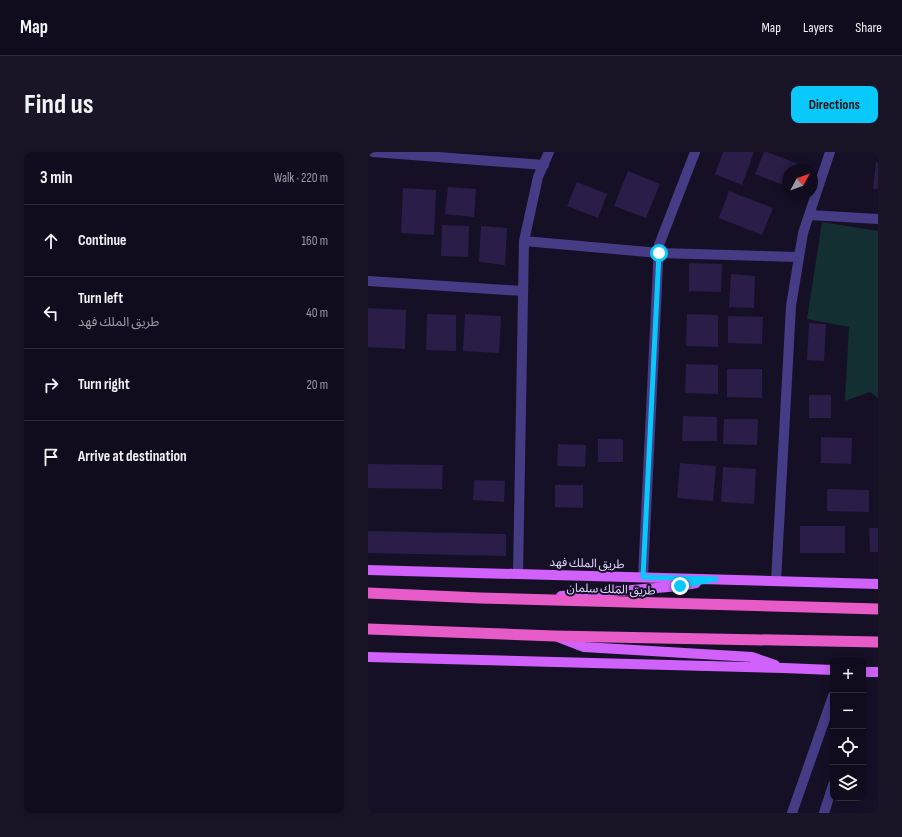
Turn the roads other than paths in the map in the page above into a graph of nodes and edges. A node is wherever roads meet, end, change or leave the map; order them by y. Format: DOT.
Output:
graph roads {
  1 [pos="373,152"];
  2 [pos="549,152"];
  3 [pos="695,152"];
  4 [pos="830,152"];
  5 [pos="544,165"];
  6 [pos="810,215"];
  7 [pos="878,219"];
  8 [pos="524,241"];
  9 [pos="659,253"];
  10 [pos="799,257"];
  11 [pos="368,281"];
  12 [pos="523,291"];
  13 [pos="368,570"];
  14 [pos="518,574"];
  15 [pos="643,577"];
  16 [pos="716,579"];
  17 [pos="776,581"];
  18 [pos="878,584"];
  19 [pos="368,593"];
  20 [pos="525,599"];
  21 [pos="878,609"];
  22 [pos="368,629"];
  23 [pos="554,636"];
  24 [pos="878,642"];
  25 [pos="368,657"];
  26 [pos="784,668"];
  27 [pos="830,670"];
  28 [pos="866,672"];
  29 [pos="878,672"];
  30 [pos="830,705"];
  31 [pos="830,794"];
  32 [pos="792,813"];
  33 [pos="824,813"];
  1 -- 5 [label="street"];
  2 -- 5 [label="street"];
  3 -- 9 [label="street"];
  4 -- 6 [label="street"];
  5 -- 8 [label="street"];
  6 -- 7 [label="street"];
  6 -- 10 [label="street"];
  8 -- 9 [label="street"];
  8 -- 12 [label="street"];
  9 -- 10 [label="street"];
  9 -- 15 [label="street"];
  10 -- 17 [label="street"];
  11 -- 12 [label="street"];
  12 -- 14 [label="street"];
  13 -- 14 [label="main road, طريق الملك فهد"];
  14 -- 15 [label="main road, طريق الملك فهد"];
  15 -- 16 [label="main road, طريق الملك فهد"];
  16 -- 17 [label="main road, طريق الملك فهد"];
  16 -- 20 [label="main road"];
  17 -- 18 [label="main road, طريق الملك فهد"];
  19 -- 20 [label="highway, طريق الملك سلمان"];
  20 -- 21 [label="highway, طريق الملك سلمان"];
  22 -- 23 [label="highway"];
  23 -- 24 [label="highway"];
  23 -- 26 [label="main road"];
  25 -- 26 [label="main road"];
  26 -- 27 [label="main road"];
  28 -- 29 [label="main road"];
  30 -- 32 [label="street"];
  31 -- 33 [label="street"];
}
